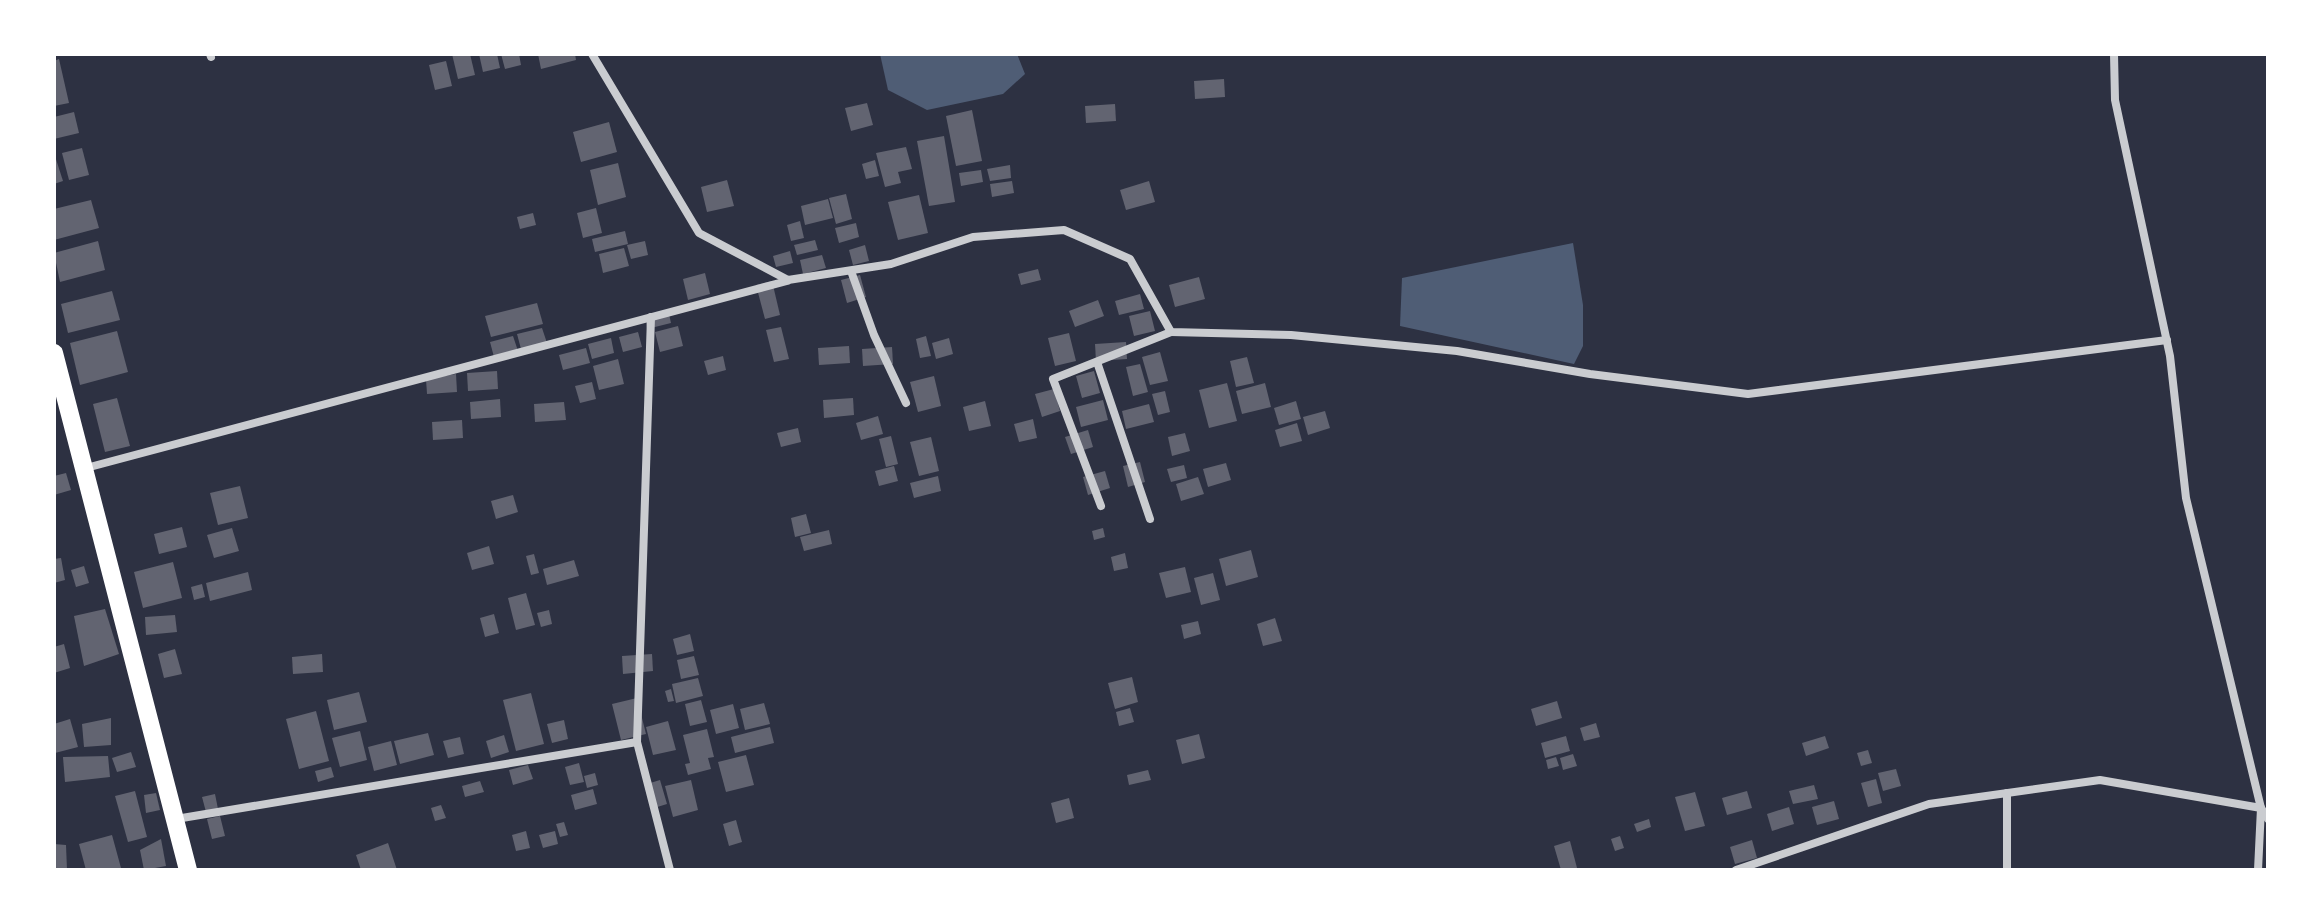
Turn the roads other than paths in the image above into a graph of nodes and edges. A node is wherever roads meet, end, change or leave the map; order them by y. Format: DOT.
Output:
graph roads {
  1 [pos="592,54"];
  2 [pos="2114,54"];
  3 [pos="851,271"];
  4 [pos="788,280"];
  5 [pos="651,317"];
  6 [pos="1171,332"];
  7 [pos="2167,340"];
  8 [pos="54,353"];
  9 [pos="1097,362"];
  10 [pos="906,403"];
  11 [pos="83,469"];
  12 [pos="1101,506"];
  13 [pos="1150,519"];
  14 [pos="637,742"];
  15 [pos="2007,793"];
  16 [pos="2261,808"];
  17 [pos="2268,819"];
  18 [pos="175,820"];
  19 [pos="188,870"];
  20 [pos="670,870"];
  21 [pos="1736,870"];
  22 [pos="2007,870"];
  23 [pos="2258,870"];
  1 -- 4 [label="street"];
  2 -- 7 [label="street"];
  3 -- 4 [label="street"];
  3 -- 6 [label="street"];
  3 -- 10 [label="street"];
  4 -- 5 [label="street"];
  5 -- 11 [label="street"];
  5 -- 14 [label="street"];
  6 -- 7 [label="street"];
  6 -- 9 [label="street"];
  7 -- 16 [label="street"];
  8 -- 11 [label="highway"];
  9 -- 12 [label="street"];
  9 -- 13 [label="street"];
  11 -- 18 [label="highway"];
  14 -- 18 [label="street"];
  14 -- 20 [label="street"];
  15 -- 16 [label="street"];
  15 -- 21 [label="street"];
  15 -- 22 [label="street"];
  16 -- 17 [label="street"];
  16 -- 23 [label="street"];
  18 -- 19 [label="highway"];
}
